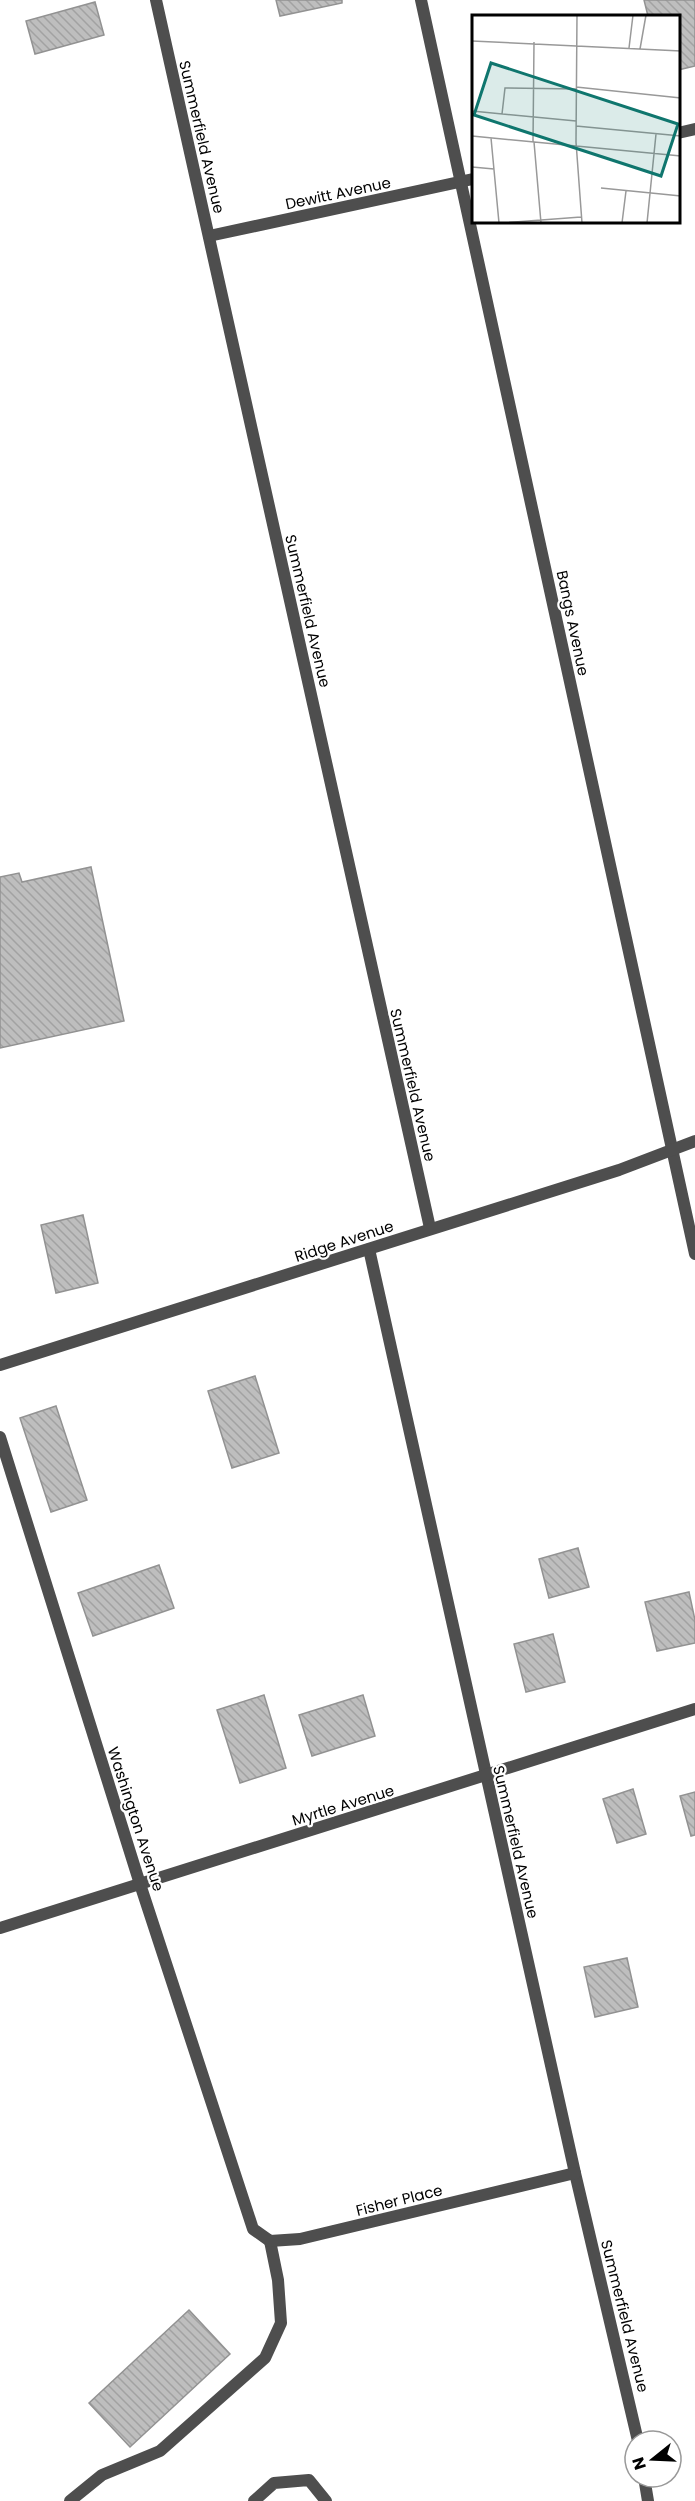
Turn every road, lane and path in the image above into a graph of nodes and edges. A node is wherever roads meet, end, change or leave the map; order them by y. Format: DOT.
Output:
graph roads {
  1 [pos="156,0"];
  2 [pos="421,0"];
  3 [pos="695,129"];
  4 [pos="680,133"];
  5 [pos="468,180"];
  6 [pos="472,199"];
  7 [pos="477,224"];
  8 [pos="208,236"];
  9 [pos="695,1141"];
  10 [pos="672,1150"];
  11 [pos="430,1228"];
  12 [pos="369,1249"];
  13 [pos="695,1254"];
  14 [pos="0,1365"];
  15 [pos="0,1437"];
  16 [pos="695,1709"];
  17 [pos="486,1776"];
  18 [pos="140,1884"];
  19 [pos="0,1928"];
  20 [pos="575,2173"];
  21 [pos="270,2241"];
  22 [pos="635,2429"];
  23 [pos="70,2501"];
  24 [pos="254,2501"];
  25 [pos="326,2501"];
  1 -- 8 [label="street, Summerfield Avenue"];
  2 -- 5 [label="street, Bangs Avenue"];
  3 -- 4 [label="street"];
  5 -- 6 [label="street, Bangs Avenue"];
  5 -- 8 [label="street, Dewitt Avenue"];
  7 -- 10 [label="street, Bangs Avenue"];
  8 -- 11 [label="street, Summerfield Avenue"];
  9 -- 10 [label="street, Ridge Avenue"];
  10 -- 11 [label="street, Ridge Avenue"];
  10 -- 13 [label="street, Bangs Avenue"];
  11 -- 12 [label="street, Ridge Avenue"];
  12 -- 14 [label="street, Ridge Avenue"];
  12 -- 17 [label="street, Summerfield Avenue"];
  15 -- 18 [label="street, Washington Avenue"];
  16 -- 17 [label="street, Myrtle Avenue"];
  17 -- 18 [label="street, Myrtle Avenue"];
  17 -- 20 [label="street, Summerfield Avenue"];
  18 -- 19 [label="street, Myrtle Avenue"];
  18 -- 21 [label="street, Washington Avenue"];
  20 -- 21 [label="street, Fisher Place"];
  20 -- 22 [label="street, Summerfield Avenue"];
  21 -- 23 [label="street"];
  24 -- 25 [label="street"];
}
